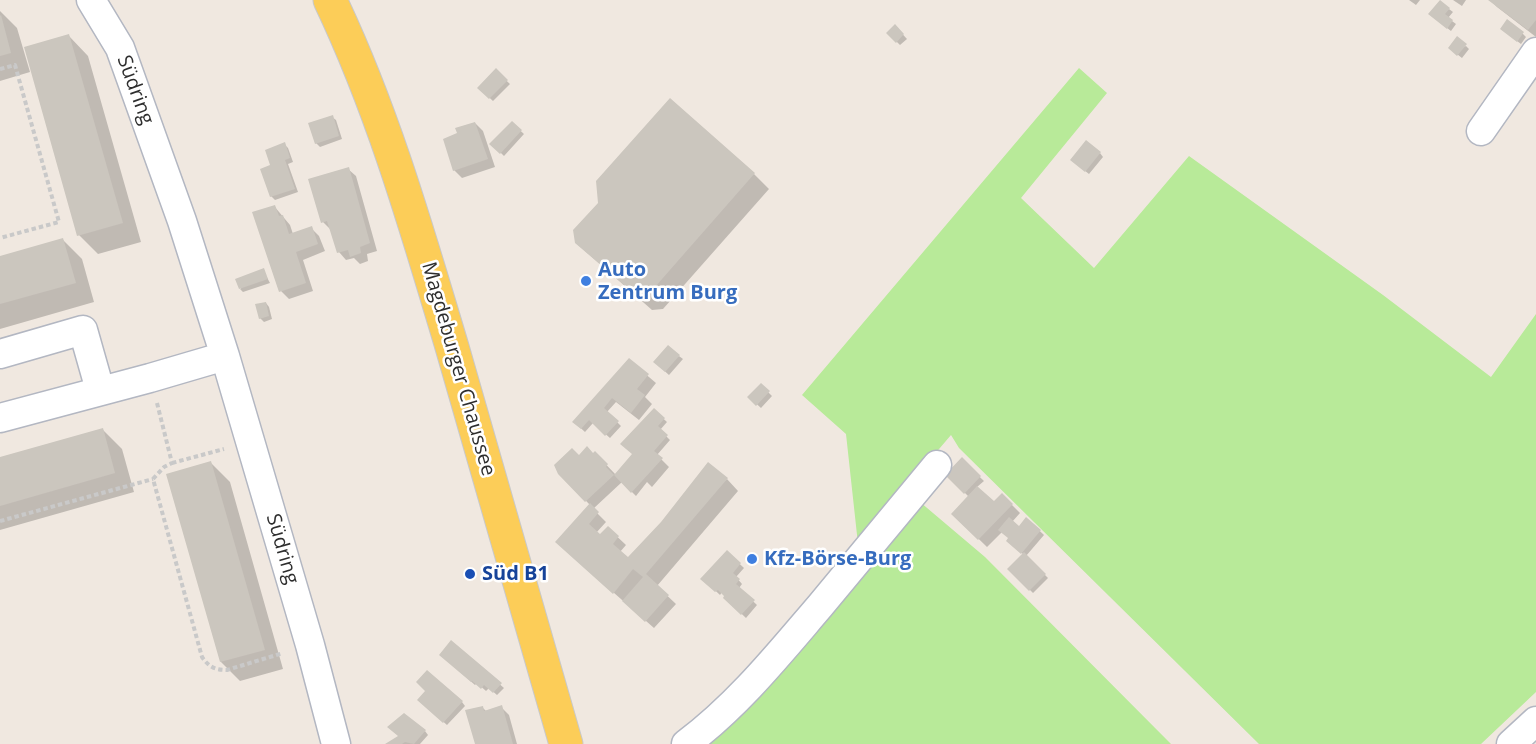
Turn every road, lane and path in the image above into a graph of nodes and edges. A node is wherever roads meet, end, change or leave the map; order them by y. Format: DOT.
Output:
graph roads {
  1 [pos="91,0"];
  2 [pos="330,0"];
  3 [pos="1536,52"];
  4 [pos="0,69"];
  5 [pos="1481,130"];
  6 [pos="0,238"];
  7 [pos="0,354"];
  8 [pos="225,356"];
  9 [pos="150,378"];
  10 [pos="100,390"];
  11 [pos="0,418"];
  12 [pos="250,441"];
  13 [pos="172,463"];
  14 [pos="937,465"];
  15 [pos="153,479"];
  16 [pos="0,521"];
  17 [pos="310,645"];
  18 [pos="1536,721"];
  19 [pos="336,744"];
  20 [pos="566,744"];
  21 [pos="686,744"];
  22 [pos="1511,744"];
  1 -- 8 [label="street, Südring"];
  2 -- 20 [label="main road, Magdeburger Chaussee"];
  3 -- 5 [label="street"];
  4 -- 6 [label="path"];
  7 -- 10 [label="street"];
  8 -- 9 [label="street"];
  8 -- 12 [label="street, Südring"];
  9 -- 10 [label="street"];
  9 -- 13 [label="path"];
  10 -- 11 [label="street"];
  12 -- 13 [label="path"];
  12 -- 17 [label="street, Südring"];
  13 -- 15 [label="path"];
  14 -- 21 [label="street"];
  15 -- 16 [label="path"];
  15 -- 17 [label="path"];
  17 -- 19 [label="street, Südring"];
  18 -- 22 [label="street"];
}
